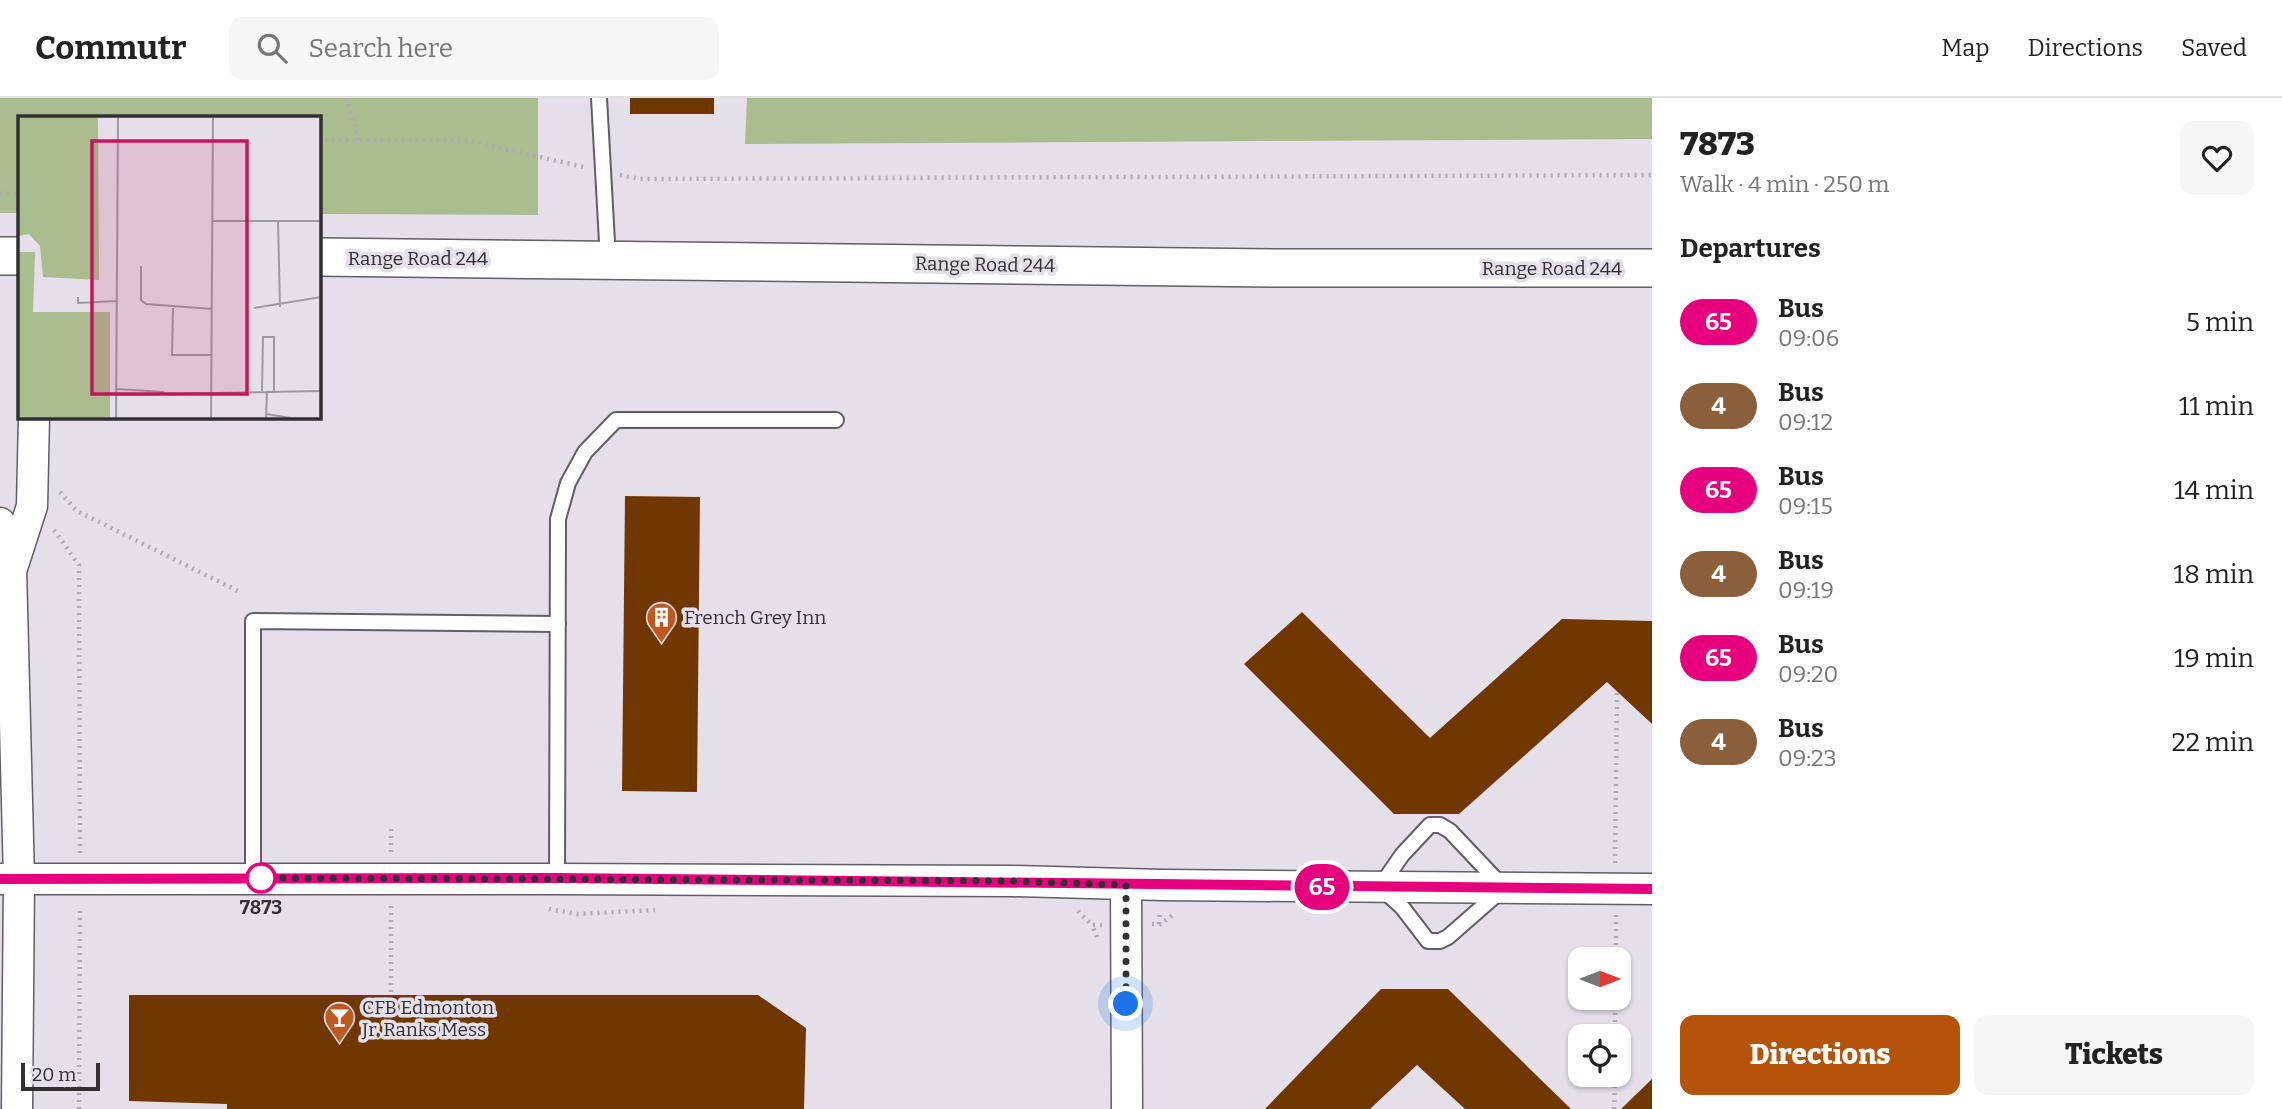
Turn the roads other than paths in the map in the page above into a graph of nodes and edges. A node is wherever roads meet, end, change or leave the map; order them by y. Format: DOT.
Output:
graph roads {
  1 [pos="598,98"];
  2 [pos="0,256"];
  3 [pos="18,256"];
  4 [pos="320,257"];
  5 [pos="608,260"];
  6 [pos="1652,268"];
  7 [pos="34,418"];
  8 [pos="836,420"];
  9 [pos="0,523"];
  10 [pos="12,569"];
  11 [pos="558,624"];
  12 [pos="253,878"];
  13 [pos="557,878"];
  14 [pos="10,879"];
  15 [pos="1126,885"];
  16 [pos="1380,887"];
  17 [pos="1504,888"];
  18 [pos="1652,889"];
  19 [pos="17,1109"];
  20 [pos="1128,1109"];
  1 -- 5 [label="lane"];
  2 -- 3 [label="street"];
  4 -- 5 [label="street, Range Road 244"];
  5 -- 6 [label="street, Range Road 244"];
  7 -- 10 [label="street"];
  8 -- 11 [label="lane"];
  9 -- 10 [label="street"];
  10 -- 14 [label="street"];
  11 -- 12 [label="lane"];
  11 -- 13 [label="lane"];
  12 -- 13 [label="street"];
  12 -- 14 [label="street"];
  13 -- 15 [label="street"];
  14 -- 19 [label="street"];
  15 -- 16 [label="street"];
  15 -- 20 [label="street"];
  16 -- 17 [label="street"];
  16 -- 17 [label="lane"];
  16 -- 17 [label="lane"];
  17 -- 18 [label="street"];
}
